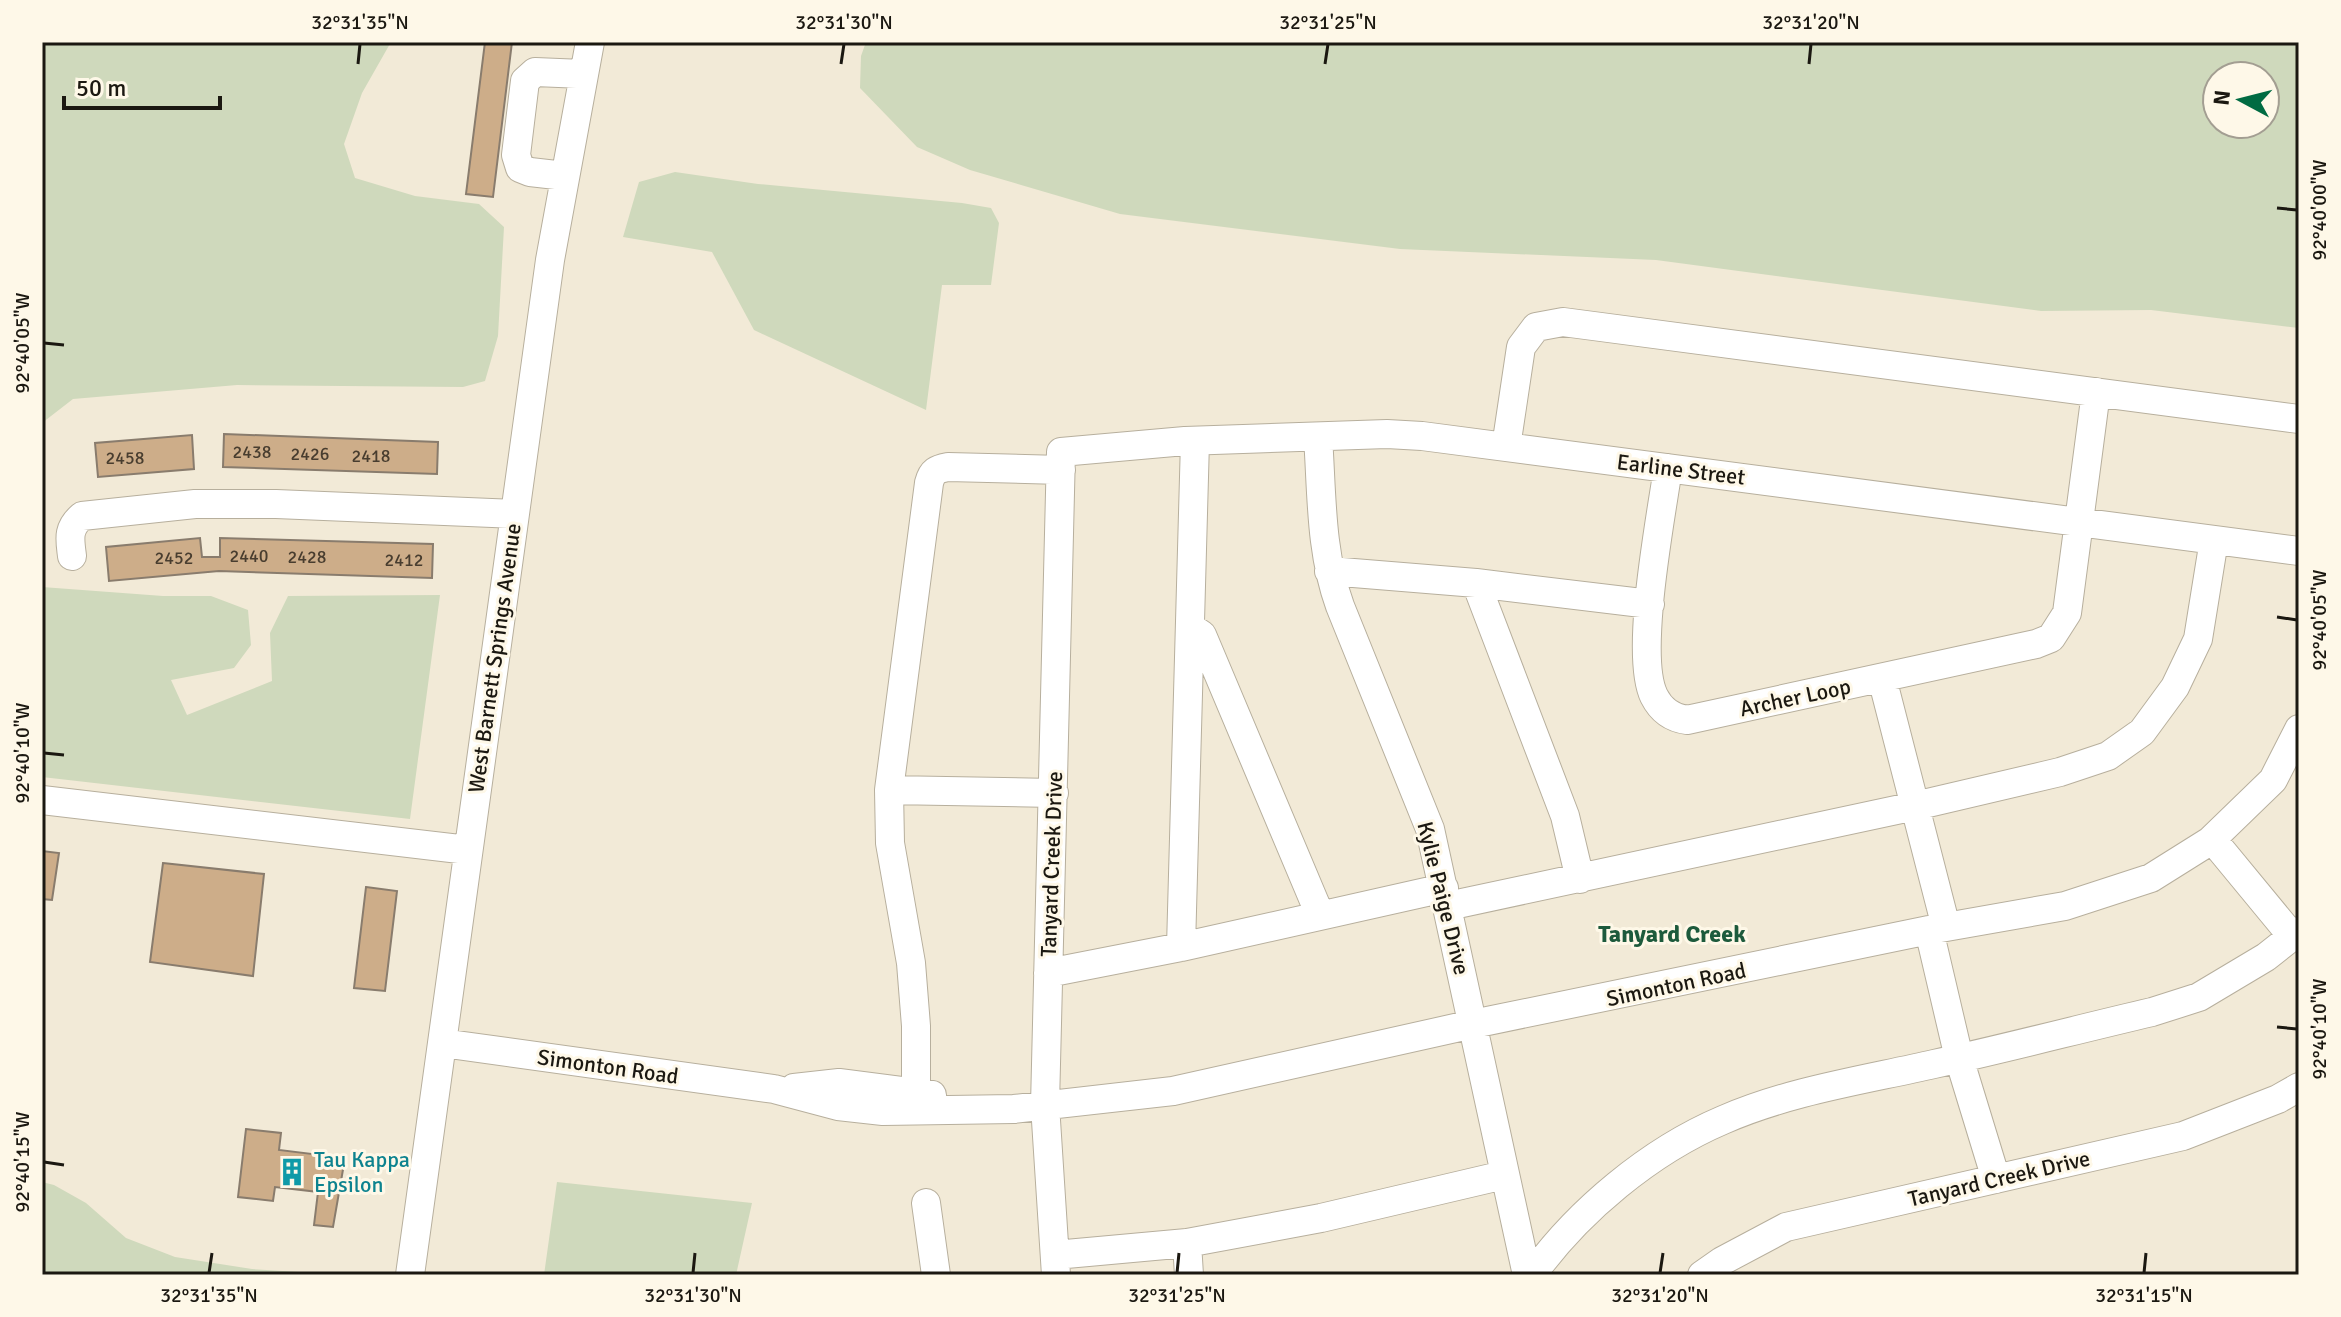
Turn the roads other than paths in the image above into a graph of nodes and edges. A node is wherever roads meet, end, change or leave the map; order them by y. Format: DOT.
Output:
graph roads {
  1 [pos="590,42"];
  2 [pos="583,74"];
  3 [pos="565,176"];
  4 [pos="2096,392"];
  5 [pos="2299,419"];
  6 [pos="1318,437"];
  7 [pos="1195,441"];
  8 [pos="1506,447"];
  9 [pos="1061,461"];
  10 [pos="1668,468"];
  11 [pos="514,514"];
  12 [pos="2079,522"];
  13 [pos="2214,540"];
  14 [pos="2299,551"];
  15 [pos="72,556"];
  16 [pos="1329,571"];
  17 [pos="1476,583"];
  18 [pos="1650,604"];
  19 [pos="1190,627"];
  20 [pos="1882,678"];
  21 [pos="2299,729"];
  22 [pos="889,790"];
  23 [pos="1054,793"];
  24 [pos="42,800"];
  25 [pos="1915,806"];
  26 [pos="2212,839"];
  27 [pos="468,850"];
  28 [pos="1580,879"];
  29 [pos="1446,897"];
  30 [pos="1320,915"];
  31 [pos="1937,929"];
  32 [pos="2296,933"];
  33 [pos="1181,947"];
  34 [pos="1048,973"];
  35 [pos="1473,1024"];
  36 [pos="442,1043"];
  37 [pos="1959,1058"];
  38 [pos="2299,1087"];
  39 [pos="774,1089"];
  40 [pos="916,1092"];
  41 [pos="1045,1105"];
  42 [pos="987,1108"];
  43 [pos="1504,1175"];
  44 [pos="1996,1179"];
  45 [pos="926,1203"];
  46 [pos="1187,1243"];
  47 [pos="1056,1265"];
  48 [pos="410,1275"];
  49 [pos="936,1275"];
  50 [pos="1189,1275"];
  51 [pos="1529,1275"];
  52 [pos="1702,1275"];
  1 -- 2 [label="street, West Barnett Springs Avenue"];
  2 -- 3 [label="street, West Barnett Springs Avenue"];
  2 -- 3 [label="street"];
  3 -- 11 [label="street, West Barnett Springs Avenue"];
  4 -- 5 [label="street"];
  4 -- 8 [label="street"];
  4 -- 12 [label="street, Archer Loop"];
  6 -- 7 [label="street, Earline Street"];
  6 -- 8 [label="street, Earline Street"];
  6 -- 16 [label="street, Kylie Paige Drive"];
  7 -- 9 [label="street, Earline Street"];
  7 -- 19 [label="street"];
  8 -- 10 [label="street, Earline Street"];
  9 -- 22 [label="street, Earline Street"];
  9 -- 23 [label="street, Tanyard Creek Drive"];
  10 -- 12 [label="street, Earline Street"];
  10 -- 18 [label="street, Archer Loop"];
  11 -- 15 [label="street"];
  11 -- 27 [label="street, West Barnett Springs Avenue"];
  12 -- 13 [label="street, Earline Street"];
  12 -- 20 [label="street, Archer Loop"];
  13 -- 14 [label="street, Earline Street"];
  13 -- 25 [label="street"];
  16 -- 17 [label="street"];
  16 -- 29 [label="street, Kylie Paige Drive"];
  17 -- 18 [label="street"];
  17 -- 28 [label="street"];
  18 -- 20 [label="street, Archer Loop"];
  19 -- 30 [label="street"];
  19 -- 33 [label="street"];
  20 -- 25 [label="street"];
  21 -- 26 [label="street, Simonton Road"];
  22 -- 23 [label="street"];
  22 -- 40 [label="street"];
  23 -- 34 [label="street, Tanyard Creek Drive"];
  24 -- 27 [label="street"];
  25 -- 28 [label="street"];
  25 -- 31 [label="street"];
  26 -- 31 [label="street, Simonton Road"];
  26 -- 32 [label="street"];
  27 -- 36 [label="street, West Barnett Springs Avenue"];
  28 -- 29 [label="street"];
  29 -- 30 [label="street"];
  29 -- 35 [label="street, Kylie Paige Drive"];
  30 -- 33 [label="street"];
  31 -- 35 [label="street, Simonton Road"];
  31 -- 37 [label="street"];
  32 -- 37 [label="street"];
  33 -- 34 [label="street"];
  34 -- 41 [label="street, Tanyard Creek Drive"];
  35 -- 41 [label="street, Simonton Road"];
  35 -- 43 [label="street, Kylie Paige Drive"];
  36 -- 39 [label="street, Simonton Road"];
  36 -- 48 [label="street, West Barnett Springs Avenue"];
  37 -- 44 [label="street"];
  37 -- 51 [label="street"];
  38 -- 44 [label="street, Tanyard Creek Drive"];
  39 -- 40 [label="street, Simonton Road"];
  39 -- 42 [label="street, Simonton Road"];
  40 -- 42 [label="street, Simonton Road"];
  41 -- 42 [label="street, Simonton Road"];
  41 -- 47 [label="street, Tanyard Creek Drive"];
  43 -- 46 [label="street"];
  43 -- 51 [label="street, Kylie Paige Drive"];
  44 -- 52 [label="street, Tanyard Creek Drive"];
  45 -- 49 [label="street"];
  46 -- 47 [label="street"];
  46 -- 50 [label="street"];
}
